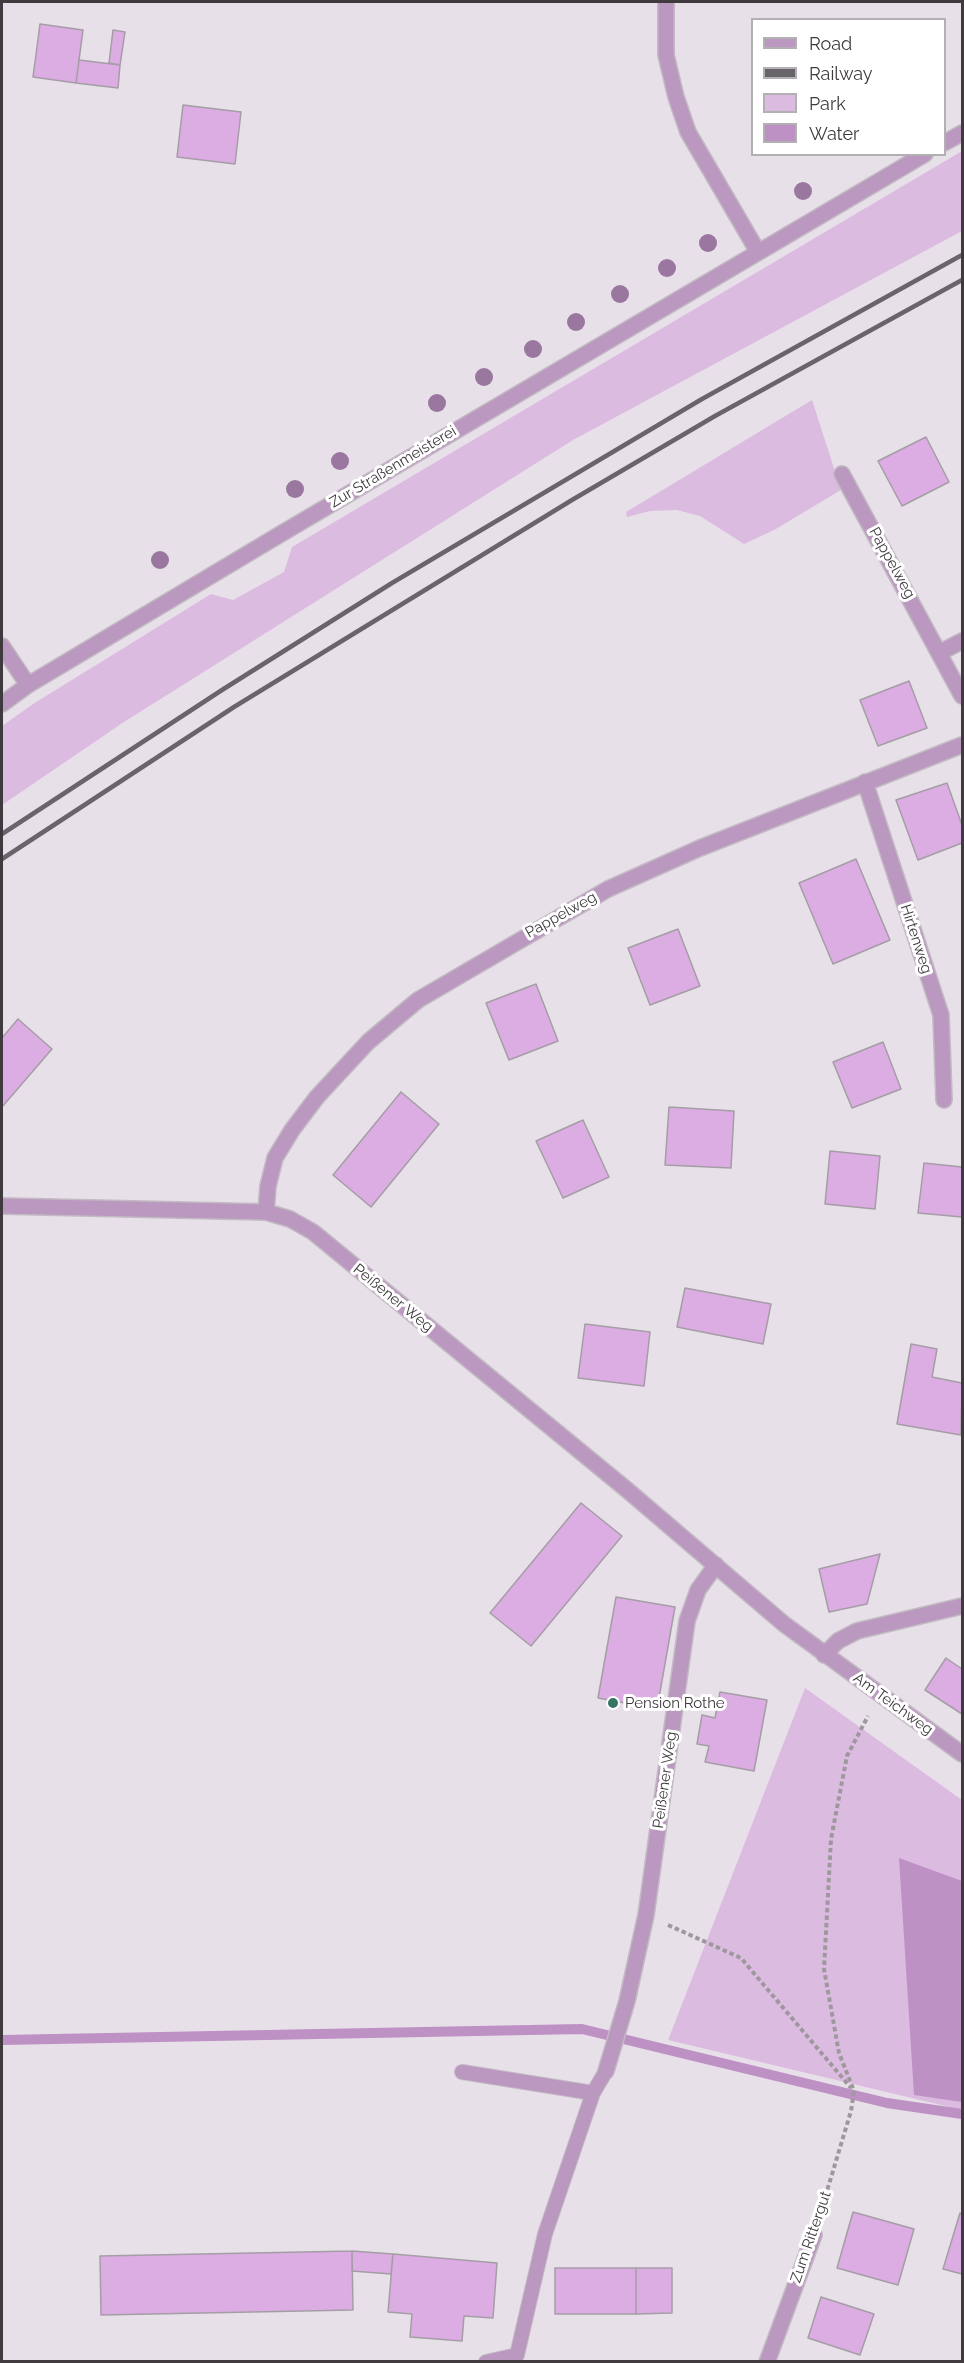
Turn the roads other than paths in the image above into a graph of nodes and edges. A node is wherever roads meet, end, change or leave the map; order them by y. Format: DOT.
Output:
graph roads {
  1 [pos="666,2"];
  2 [pos="963,133"];
  3 [pos="946,142"];
  4 [pos="922,156"];
  5 [pos="758,252"];
  6 [pos="843,474"];
  7 [pos="963,641"];
  8 [pos="2,646"];
  9 [pos="941,652"];
  10 [pos="28,685"];
  11 [pos="963,696"];
  12 [pos="2,704"];
  13 [pos="963,745"];
  14 [pos="865,783"];
  15 [pos="944,1101"];
  16 [pos="2,1206"];
  17 [pos="266,1212"];
  18 [pos="716,1565"];
  19 [pos="963,1606"];
  20 [pos="824,1655"];
  21 [pos="963,1754"];
  22 [pos="606,2071"];
  23 [pos="462,2072"];
  24 [pos="593,2093"];
  25 [pos="814,2235"];
  26 [pos="486,2361"];
  27 [pos="767,2361"];
  1 -- 5 [label="street"];
  2 -- 3 [label="street"];
  4 -- 5 [label="street, Zur Straßenmeisterei"];
  5 -- 10 [label="street, Zur Straßenmeisterei"];
  6 -- 9 [label="street, Pappelweg"];
  7 -- 9 [label="street"];
  8 -- 10 [label="street"];
  9 -- 11 [label="street, Pappelweg"];
  10 -- 12 [label="street, Zur Straßenmeisterei"];
  13 -- 14 [label="street, Pappelweg"];
  14 -- 15 [label="street, Hirtenweg"];
  14 -- 17 [label="street, Pappelweg"];
  16 -- 17 [label="street, Peißener Weg"];
  17 -- 18 [label="street, Peißener Weg"];
  18 -- 20 [label="street, Peißener Weg"];
  18 -- 22 [label="street, Peißener Weg"];
  19 -- 20 [label="street"];
  20 -- 21 [label="street, Am Teichweg"];
  22 -- 24 [label="lane"];
  23 -- 24 [label="lane"];
  24 -- 26 [label="lane"];
  25 -- 27 [label="street, Zum Rittergut"];
}
